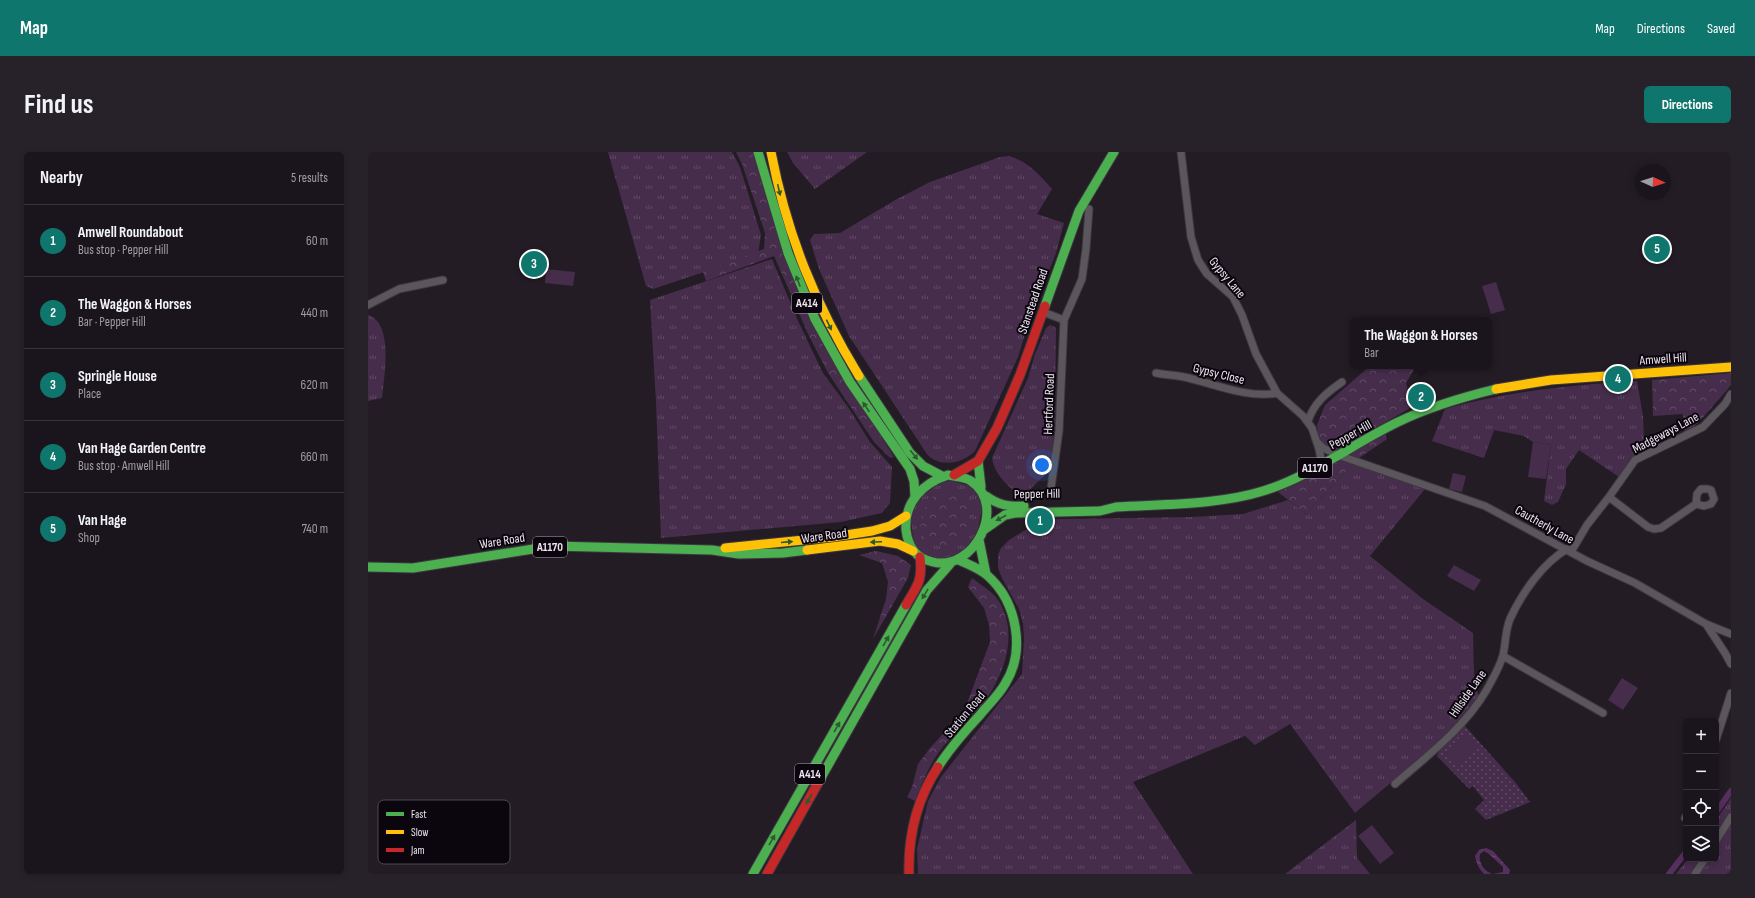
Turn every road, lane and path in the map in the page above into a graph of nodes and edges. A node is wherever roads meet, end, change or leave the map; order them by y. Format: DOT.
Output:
graph roads {
  1 [pos="758,152"];
  2 [pos="771,152"];
  3 [pos="1114,152"];
  4 [pos="1181,152"];
  5 [pos="1089,209"];
  6 [pos="443,280"];
  7 [pos="368,305"];
  8 [pos="1043,312"];
  9 [pos="1064,320"];
  10 [pos="1731,367"];
  11 [pos="1156,373"];
  12 [pos="1342,382"];
  13 [pos="1502,388"];
  14 [pos="1277,393"];
  15 [pos="1731,394"];
  16 [pos="1308,421"];
  17 [pos="1317,442"];
  18 [pos="1338,455"];
  19 [pos="978,461"];
  20 [pos="1322,464"];
  21 [pos="954,475"];
  22 [pos="942,476"];
  23 [pos="981,487"];
  24 [pos="1052,488"];
  25 [pos="986,496"];
  26 [pos="915,497"];
  27 [pos="1609,497"];
  28 [pos="1696,504"];
  29 [pos="1116,507"];
  30 [pos="906,516"];
  31 [pos="985,529"];
  32 [pos="979,540"];
  33 [pos="1556,543"];
  34 [pos="712,550"];
  35 [pos="1569,551"];
  36 [pos="916,554"];
  37 [pos="1556,556"];
  38 [pos="954,562"];
  39 [pos="368,567"];
  40 [pos="986,574"];
  41 [pos="1706,624"];
  42 [pos="1731,634"];
  43 [pos="1503,656"];
  44 [pos="1731,664"];
  45 [pos="1731,693"];
  46 [pos="1603,713"];
  47 [pos="1719,731"];
  48 [pos="1395,784"];
  49 [pos="1731,816"];
  50 [pos="1719,836"];
  51 [pos="1703,862"];
  52 [pos="753,874"];
  53 [pos="767,874"];
  54 [pos="909,874"];
  55 [pos="1695,874"];
  26 -- 1 [label="main road, A414, one-way"];
  2 -- 22 [label="main road, A414, one-way"];
  3 -- 8 [label="main road, Stanstead Road"];
  4 -- 14 [label="street, Gypsy Lane"];
  5 -- 9 [label="street, Hertford Road"];
  6 -- 7 [label="street"];
  8 -- 9 [label="street"];
  8 -- 19 [label="main road, Stanstead Road"];
  9 -- 24 [label="street, Hertford Road"];
  10 -- 13 [label="main road, Amwell Hill / A1170"];
  11 -- 14 [label="street, Gypsy Close"];
  12 -- 16 [label="street"];
  13 -- 18 [label="main road, Pepper Hill / A1170"];
  14 -- 16 [label="street, Gypsy Lane"];
  15 -- 27 [label="street, Madgeways Lane"];
  16 -- 17 [label="street, Gypsy Lane"];
  17 -- 18 [label="street"];
  17 -- 20 [label="street, Gypsy Lane"];
  18 -- 20 [label="main road, Pepper Hill / A1170"];
  18 -- 33 [label="street, Cautherly Lane"];
  19 -- 21 [label="main road, Stanstead Road"];
  19 -- 23 [label="main road"];
  20 -- 29 [label="main road, Pepper Hill / A1170"];
  21 -- 22 [label="main road"];
  21 -- 23 [label="main road"];
  22 -- 26 [label="main road"];
  23 -- 25 [label="main road"];
  25 -- 29 [label="main road, Pepper Hill / A1170"];
  25 -- 31 [label="main road"];
  26 -- 30 [label="main road"];
  27 -- 28 [label="street"];
  27 -- 35 [label="street, Madgeways Lane"];
  29 -- 31 [label="main road, Pepper Hill / A1170, one-way"];
  34 -- 30 [label="main road, Ware Road / A1170, one-way"];
  30 -- 36 [label="main road"];
  31 -- 32 [label="main road"];
  32 -- 38 [label="main road"];
  32 -- 40 [label="main road, Station Road"];
  33 -- 35 [label="street, Cautherly Lane"];
  33 -- 37 [label="street"];
  36 -- 34 [label="main road, Ware Road / A1170, one-way"];
  34 -- 39 [label="main road, Ware Road / A1170"];
  35 -- 37 [label="street, Hillside Lane"];
  35 -- 41 [label="street, Cautherly Lane"];
  36 -- 38 [label="main road"];
  52 -- 36 [label="main road, A414, one-way"];
  37 -- 43 [label="street, Hillside Lane"];
  38 -- 40 [label="main road, Station Road"];
  38 -- 53 [label="main road, A414, one-way"];
  40 -- 54 [label="main road, Station Road"];
  41 -- 42 [label="street, Cautherly Lane"];
  41 -- 44 [label="street"];
  43 -- 46 [label="street"];
  43 -- 48 [label="street, Hillside Lane"];
  45 -- 47 [label="street"];
  49 -- 50 [label="street"];
  51 -- 55 [label="street"];
}
